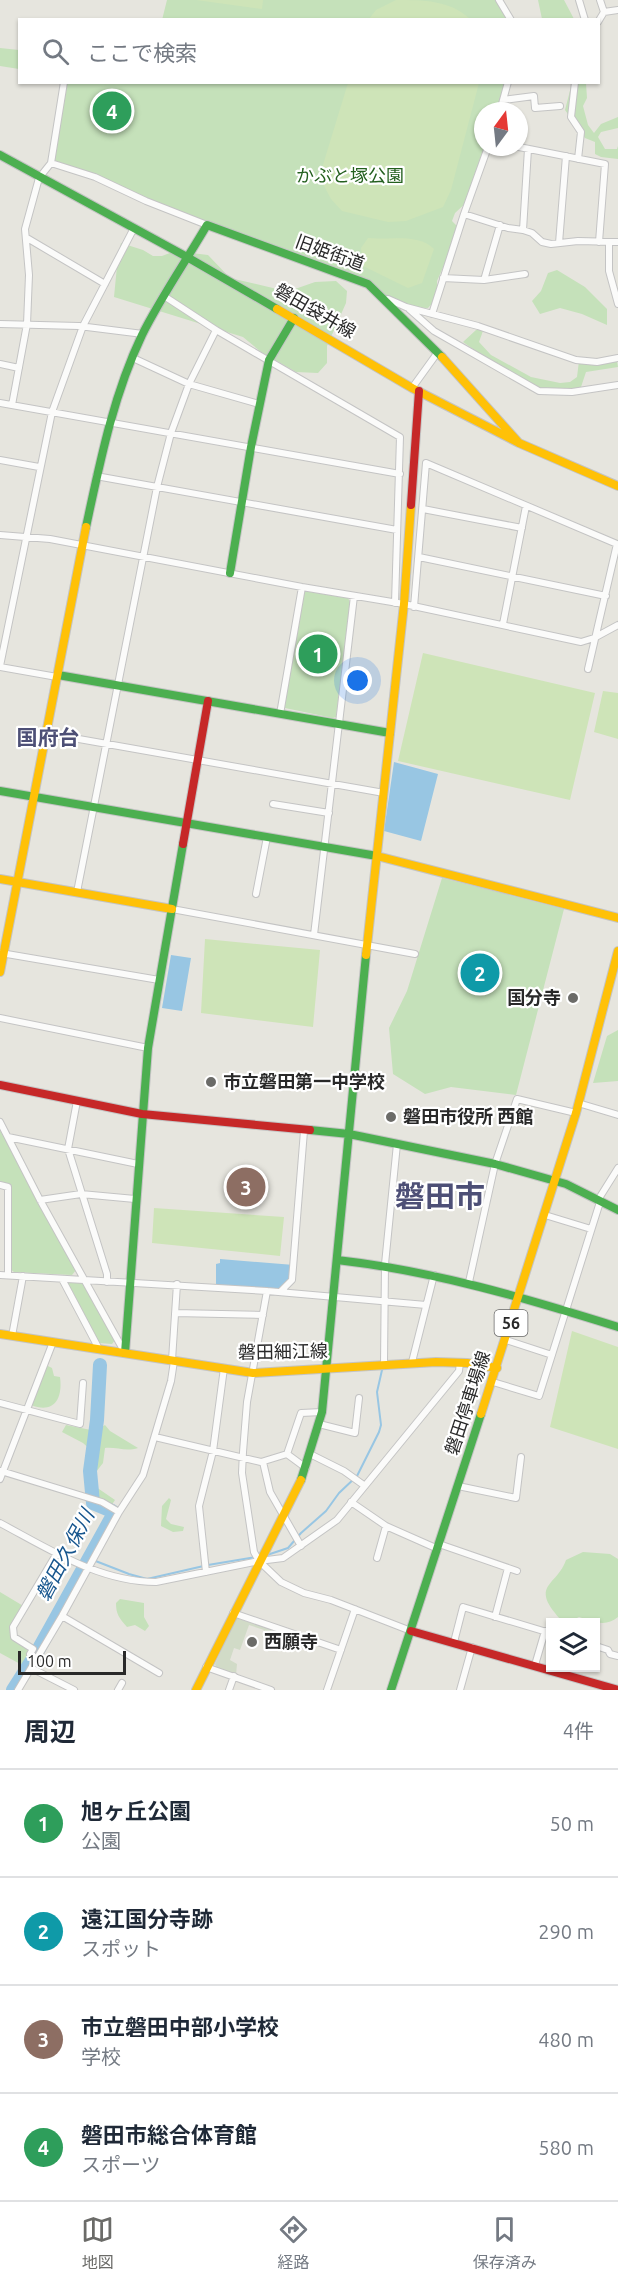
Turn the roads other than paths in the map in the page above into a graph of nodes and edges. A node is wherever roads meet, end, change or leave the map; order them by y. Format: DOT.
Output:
graph roads {
  1 [pos="499,0"];
  2 [pos="579,0"];
  3 [pos="600,0"];
  4 [pos="618,10"];
  5 [pos="604,12"];
  6 [pos="510,18"];
  7 [pos="584,18"];
  8 [pos="600,19"];
  9 [pos="64,84"];
  10 [pos="507,84"];
  11 [pos="576,84"];
  12 [pos="503,100"];
  13 [pos="560,106"];
  14 [pos="528,149"];
  15 [pos="0,155"];
  16 [pos="485,156"];
  17 [pos="528,156"];
  18 [pos="566,156"];
  19 [pos="578,159"];
  20 [pos="51,164"];
  21 [pos="39,178"];
  22 [pos="464,214"];
  23 [pos="207,225"];
  24 [pos="500,225"];
  25 [pos="134,228"];
  26 [pos="523,230"];
  27 [pos="27,238"];
  28 [pos="599,242"];
  29 [pos="609,242"];
  30 [pos="618,242"];
  31 [pos="559,243"];
  32 [pos="187,257"];
  33 [pos="525,274"];
  34 [pos="443,278"];
  35 [pos="484,280"];
  36 [pos="105,284"];
  37 [pos="164,296"];
  38 [pos="385,298"];
  39 [pos="618,304"];
  40 [pos="406,306"];
  41 [pos="432,314"];
  42 [pos="294,318"];
  43 [pos="0,324"];
  44 [pos="27,324"];
  45 [pos="83,326"];
  46 [pos="216,330"];
  47 [pos="143,334"];
  48 [pos="438,352"];
  49 [pos="133,358"];
  50 [pos="618,358"];
  51 [pos="269,360"];
  52 [pos="0,364"];
  53 [pos="19,368"];
  54 [pos="189,384"];
  55 [pos="618,385"];
  56 [pos="416,389"];
  57 [pos="0,403"];
  58 [pos="259,404"];
  59 [pos="12,405"];
  60 [pos="52,412"];
  61 [pos="109,423"];
  62 [pos="171,433"];
  63 [pos="519,443"];
  64 [pos="251,447"];
  65 [pos="0,460"];
  66 [pos="39,467"];
  67 [pos="400,474"];
  68 [pos="96,476"];
  69 [pos="618,486"];
  70 [pos="157,487"];
  71 [pos="242,502"];
  72 [pos="526,506"];
  73 [pos="423,509"];
  74 [pos="522,528"];
  75 [pos="397,530"];
  76 [pos="0,535"];
  77 [pos="25,537"];
  78 [pos="618,544"];
  79 [pos="82,546"];
  80 [pos="143,557"];
  81 [pos="419,557"];
  82 [pos="230,573"];
  83 [pos="513,575"];
  84 [pos="302,587"];
  85 [pos="354,596"];
  86 [pos="606,596"];
  87 [pos="399,603"];
  88 [pos="414,606"];
  89 [pos="503,624"];
  90 [pos="618,625"];
  91 [pos="594,638"];
  92 [pos="0,666"];
  93 [pos="588,669"];
  94 [pos="57,676"];
  95 [pos="118,684"];
  96 [pos="208,701"];
  97 [pos="280,714"];
  98 [pos="339,724"];
  99 [pos="45,733"];
  100 [pos="390,733"];
  101 [pos="107,745"];
  102 [pos="197,760"];
  103 [pos="332,784"];
  104 [pos="0,791"];
  105 [pos="384,793"];
  106 [pos="34,798"];
  107 [pos="273,804"];
  108 [pos="94,808"];
  109 [pos="328,813"];
  110 [pos="186,824"];
  111 [pos="267,837"];
  112 [pos="324,847"];
  113 [pos="376,856"];
  114 [pos="0,879"];
  115 [pos="18,883"];
  116 [pos="77,892"];
  117 [pos="256,894"];
  118 [pos="172,909"];
  119 [pos="618,918"];
  120 [pos="314,934"];
  121 [pos="368,944"];
  122 [pos="618,951"];
  123 [pos="2,953"];
  124 [pos="415,954"];
  125 [pos="0,972"];
  126 [pos="159,980"];
  127 [pos="0,1018"];
  128 [pos="148,1048"];
  129 [pos="0,1085"];
  130 [pos="78,1101"];
  131 [pos="578,1103"];
  132 [pos="576,1113"];
  133 [pos="142,1114"];
  134 [pos="618,1115"];
  135 [pos="0,1122"];
  136 [pos="304,1131"];
  137 [pos="349,1134"];
  138 [pos="8,1137"];
  139 [pos="397,1144"];
  140 [pos="68,1149"];
  141 [pos="138,1164"];
  142 [pos="495,1164"];
  143 [pos="618,1168"];
  144 [pos="555,1181"];
  145 [pos="0,1185"];
  146 [pos="81,1194"];
  147 [pos="135,1199"];
  148 [pos="40,1200"];
  149 [pos="599,1201"];
  150 [pos="618,1210"];
  151 [pos="544,1215"];
  152 [pos="591,1229"];
  153 [pos="337,1260"];
  154 [pos="385,1264"];
  155 [pos="0,1275"];
  156 [pos="8,1275"];
  157 [pos="434,1275"];
  158 [pos="23,1276"];
  159 [pos="62,1279"];
  160 [pos="84,1280"];
  161 [pos="107,1282"];
  162 [pos="469,1282"];
  163 [pos="129,1284"];
  164 [pos="177,1284"];
  165 [pos="267,1291"];
  166 [pos="280,1292"];
  167 [pos="520,1296"];
  168 [pos="334,1297"];
  169 [pos="384,1302"];
  170 [pos="426,1305"];
  171 [pos="565,1311"];
  172 [pos="175,1313"];
  173 [pos="263,1315"];
  174 [pos="618,1328"];
  175 [pos="0,1334"];
  176 [pos="12,1336"];
  177 [pos="506,1340"];
  178 [pos="53,1342"];
  179 [pos="99,1349"];
  180 [pos="125,1353"];
  181 [pos="552,1355"];
  182 [pos="173,1360"];
  183 [pos="412,1362"];
  184 [pos="460,1362"];
  185 [pos="384,1365"];
  186 [pos="224,1368"];
  187 [pos="327,1368"];
  188 [pos="497,1368"];
  189 [pos="253,1373"];
  190 [pos="493,1382"];
  191 [pos="83,1383"];
  192 [pos="359,1398"];
  193 [pos="0,1403"];
  194 [pos="27,1409"];
  195 [pos="322,1412"];
  196 [pos="319,1424"];
  197 [pos="155,1437"];
  198 [pos="213,1451"];
  199 [pos="287,1454"];
  200 [pos="310,1454"];
  201 [pos="243,1457"];
  202 [pos="521,1457"];
  203 [pos="263,1462"];
  204 [pos="306,1468"];
  205 [pos="2,1471"];
  206 [pos="0,1479"];
  207 [pos="365,1485"];
  208 [pos="458,1486"];
  209 [pos="351,1502"];
  210 [pos="119,1512"];
  211 [pos="283,1515"];
  212 [pos="0,1524"];
  213 [pos="386,1526"];
  214 [pos="301,1546"];
  215 [pos="438,1546"];
  216 [pos="57,1553"];
  217 [pos="377,1558"];
  218 [pos="259,1561"];
  219 [pos="508,1568"];
  220 [pos="89,1569"];
  221 [pos="518,1571"];
  222 [pos="206,1572"];
  223 [pos="355,1609"];
  224 [pos="233,1613"];
  225 [pos="62,1616"];
  226 [pos="495,1617"];
  227 [pos="411,1631"];
  228 [pos="546,1631"];
  229 [pos="546,1637"];
  230 [pos="454,1642"];
  231 [pos="472,1647"];
  232 [pos="600,1647"];
  233 [pos="341,1650"];
  234 [pos="618,1656"];
  235 [pos="37,1659"];
  236 [pos="535,1665"];
  237 [pos="206,1667"];
  238 [pos="32,1668"];
  239 [pos="159,1673"];
  240 [pos="234,1676"];
  241 [pos="123,1683"];
  242 [pos="599,1687"];
  243 [pos="255,1688"];
  244 [pos="18,1690"];
  245 [pos="74,1690"];
  246 [pos="118,1690"];
  247 [pos="196,1690"];
  248 [pos="229,1690"];
  249 [pos="271,1690"];
  250 [pos="327,1690"];
  251 [pos="391,1690"];
  252 [pos="460,1690"];
  253 [pos="618,1690"];
  1 -- 6 [label="street"];
  2 -- 7 [label="street"];
  3 -- 5 [label="street"];
  4 -- 5 [label="street"];
  5 -- 8 [label="street"];
  9 -- 20 [label="street"];
  10 -- 12 [label="street"];
  11 -- 19 [label="street"];
  12 -- 13 [label="street"];
  14 -- 18 [label="street"];
  15 -- 21 [label="street, 磐田袋井線"];
  16 -- 22 [label="street"];
  17 -- 26 [label="street"];
  18 -- 19 [label="street"];
  18 -- 31 [label="street"];
  19 -- 28 [label="street"];
  20 -- 21 [label="street"];
  20 -- 23 [label="street, 旧姫街道"];
  21 -- 25 [label="street, 磐田袋井線"];
  21 -- 27 [label="street"];
  22 -- 24 [label="street"];
  22 -- 34 [label="street"];
  23 -- 32 [label="street"];
  23 -- 38 [label="street, 旧姫街道"];
  24 -- 26 [label="street"];
  24 -- 35 [label="street"];
  25 -- 32 [label="street, 磐田袋井線"];
  25 -- 36 [label="street"];
  26 -- 31 [label="street"];
  27 -- 36 [label="street"];
  27 -- 44 [label="street"];
  28 -- 29 [label="street"];
  28 -- 31 [label="street"];
  29 -- 30 [label="street"];
  29 -- 39 [label="street"];
  32 -- 37 [label="street"];
  32 -- 42 [label="street, 磐田袋井線"];
  33 -- 35 [label="street"];
  34 -- 35 [label="street"];
  34 -- 41 [label="street"];
  36 -- 45 [label="street"];
  37 -- 46 [label="street"];
  37 -- 47 [label="street"];
  38 -- 40 [label="street, 旧姫街道"];
  38 -- 48 [label="street"];
  40 -- 41 [label="street, 旧姫街道"];
  40 -- 55 [label="street"];
  41 -- 50 [label="street, 旧姫街道"];
  42 -- 51 [label="street"];
  42 -- 56 [label="street, 磐田袋井線"];
  43 -- 44 [label="street"];
  44 -- 45 [label="street"];
  44 -- 53 [label="street"];
  45 -- 47 [label="street"];
  45 -- 60 [label="street"];
  46 -- 51 [label="street"];
  46 -- 54 [label="street"];
  47 -- 49 [label="street"];
  48 -- 56 [label="street"];
  48 -- 63 [label="street"];
  49 -- 54 [label="street"];
  49 -- 61 [label="street"];
  51 -- 58 [label="street"];
  51 -- 67 [label="street"];
  52 -- 53 [label="street"];
  53 -- 59 [label="street"];
  54 -- 58 [label="street"];
  54 -- 62 [label="street"];
  56 -- 63 [label="street, 磐田袋井線"];
  56 -- 87 [label="street"];
  57 -- 59 [label="street"];
  58 -- 64 [label="street"];
  59 -- 60 [label="street"];
  60 -- 61 [label="street"];
  60 -- 66 [label="street"];
  61 -- 62 [label="street"];
  61 -- 68 [label="street"];
  62 -- 64 [label="street"];
  62 -- 70 [label="street"];
  63 -- 69 [label="street, 磐田袋井線"];
  64 -- 67 [label="street"];
  64 -- 71 [label="street"];
  65 -- 66 [label="street"];
  66 -- 77 [label="street"];
  67 -- 75 [label="street"];
  68 -- 70 [label="street"];
  68 -- 79 [label="street"];
  70 -- 71 [label="street"];
  70 -- 80 [label="street"];
  71 -- 75 [label="street"];
  71 -- 82 [label="street"];
  72 -- 73 [label="street"];
  72 -- 74 [label="street"];
  72 -- 78 [label="street"];
  73 -- 74 [label="street"];
  73 -- 81 [label="street"];
  74 -- 83 [label="street"];
  75 -- 87 [label="street"];
  76 -- 77 [label="street"];
  77 -- 79 [label="street"];
  77 -- 92 [label="street"];
  78 -- 86 [label="street"];
  79 -- 80 [label="street"];
  79 -- 94 [label="street"];
  80 -- 82 [label="street"];
  80 -- 95 [label="street"];
  81 -- 83 [label="street"];
  81 -- 88 [label="street"];
  82 -- 84 [label="street"];
  83 -- 86 [label="street"];
  83 -- 89 [label="street"];
  84 -- 85 [label="street"];
  84 -- 97 [label="street"];
  85 -- 87 [label="street"];
  85 -- 98 [label="street"];
  86 -- 91 [label="street"];
  87 -- 88 [label="street"];
  87 -- 100 [label="street"];
  88 -- 89 [label="street"];
  89 -- 91 [label="street"];
  90 -- 91 [label="street"];
  91 -- 93 [label="street"];
  92 -- 94 [label="street"];
  94 -- 95 [label="street"];
  94 -- 99 [label="street"];
  95 -- 96 [label="street"];
  95 -- 101 [label="street"];
  96 -- 97 [label="street"];
  96 -- 102 [label="street"];
  97 -- 98 [label="street"];
  98 -- 100 [label="street"];
  98 -- 103 [label="street"];
  99 -- 101 [label="street"];
  99 -- 106 [label="street"];
  100 -- 105 [label="street"];
  101 -- 102 [label="street"];
  101 -- 108 [label="street"];
  102 -- 103 [label="street"];
  102 -- 110 [label="street"];
  103 -- 105 [label="street"];
  103 -- 109 [label="street"];
  104 -- 106 [label="street"];
  105 -- 113 [label="street"];
  106 -- 108 [label="street"];
  106 -- 115 [label="street"];
  107 -- 109 [label="street"];
  108 -- 110 [label="street"];
  108 -- 116 [label="street"];
  109 -- 112 [label="street"];
  110 -- 111 [label="street"];
  110 -- 118 [label="street"];
  111 -- 112 [label="street"];
  111 -- 117 [label="street"];
  112 -- 113 [label="street"];
  112 -- 120 [label="street"];
  113 -- 119 [label="street"];
  113 -- 121 [label="street"];
  114 -- 115 [label="street"];
  115 -- 116 [label="street"];
  115 -- 123 [label="street"];
  116 -- 118 [label="street"];
  118 -- 120 [label="street"];
  118 -- 126 [label="street"];
  120 -- 121 [label="street"];
  121 -- 124 [label="street"];
  121 -- 137 [label="street"];
  122 -- 131 [label="street, 磐田停車場線 / 56"];
  123 -- 125 [label="street"];
  123 -- 126 [label="street"];
  126 -- 128 [label="street"];
  127 -- 128 [label="street"];
  128 -- 133 [label="street"];
  129 -- 130 [label="street"];
  130 -- 133 [label="street"];
  130 -- 140 [label="street"];
  131 -- 132 [label="street, 磐田停車場線 / 56"];
  131 -- 134 [label="street"];
  132 -- 142 [label="street"];
  132 -- 144 [label="street, 磐田停車場線 / 56"];
  133 -- 136 [label="street"];
  133 -- 141 [label="street"];
  135 -- 138 [label="street"];
  136 -- 137 [label="street"];
  136 -- 166 [label="street"];
  137 -- 139 [label="street"];
  137 -- 153 [label="street"];
  138 -- 140 [label="street"];
  138 -- 148 [label="street"];
  139 -- 142 [label="street"];
  139 -- 154 [label="street"];
  140 -- 141 [label="street"];
  140 -- 146 [label="street"];
  141 -- 147 [label="street"];
  142 -- 144 [label="street"];
  142 -- 162 [label="street"];
  143 -- 149 [label="street"];
  144 -- 149 [label="street"];
  144 -- 151 [label="street, 磐田停車場線 / 56"];
  145 -- 156 [label="street"];
  146 -- 147 [label="street"];
  146 -- 148 [label="street"];
  146 -- 161 [label="street"];
  147 -- 163 [label="street"];
  148 -- 160 [label="street"];
  149 -- 150 [label="street"];
  149 -- 152 [label="street"];
  151 -- 152 [label="street"];
  151 -- 167 [label="street, 磐田停車場線 / 56"];
  152 -- 171 [label="street"];
  153 -- 154 [label="street"];
  153 -- 168 [label="street"];
  154 -- 157 [label="street"];
  154 -- 169 [label="street"];
  155 -- 156 [label="street"];
  156 -- 158 [label="street"];
  157 -- 162 [label="street"];
  157 -- 170 [label="street"];
  158 -- 159 [label="street"];
  158 -- 176 [label="street"];
  159 -- 160 [label="street"];
  159 -- 179 [label="street"];
  160 -- 161 [label="street"];
  160 -- 180 [label="street"];
  161 -- 163 [label="street"];
  162 -- 167 [label="street"];
  163 -- 164 [label="street"];
  163 -- 180 [label="street"];
  164 -- 165 [label="street"];
  164 -- 172 [label="street"];
  165 -- 166 [label="street"];
  165 -- 173 [label="street"];
  166 -- 168 [label="street"];
  167 -- 171 [label="street"];
  167 -- 177 [label="street, 磐田停車場線 / 56"];
  168 -- 169 [label="street"];
  168 -- 187 [label="street"];
  169 -- 170 [label="street"];
  169 -- 185 [label="street"];
  170 -- 183 [label="street"];
  171 -- 174 [label="street"];
  171 -- 181 [label="street"];
  172 -- 173 [label="street"];
  172 -- 182 [label="street"];
  173 -- 189 [label="street"];
  175 -- 176 [label="street, 磐田細江線"];
  176 -- 178 [label="street, 磐田細江線"];
  177 -- 181 [label="street"];
  177 -- 188 [label="street, 磐田停車場線 / 56"];
  178 -- 179 [label="street, 磐田細江線"];
  178 -- 194 [label="street"];
  179 -- 180 [label="street, 磐田細江線"];
  180 -- 182 [label="street, 磐田細江線"];
  181 -- 190 [label="street"];
  182 -- 186 [label="street, 磐田細江線"];
  182 -- 197 [label="street"];
  183 -- 184 [label="street, 磐田細江線"];
  183 -- 185 [label="street, 磐田細江線"];
  184 -- 188 [label="street, 磐田細江線"];
  184 -- 207 [label="street"];
  185 -- 187 [label="street, 磐田細江線"];
  186 -- 189 [label="street, 磐田細江線"];
  186 -- 198 [label="street"];
  187 -- 189 [label="street, 磐田細江線"];
  187 -- 195 [label="street"];
  188 -- 190 [label="street, 磐田停車場線 / 56"];
  189 -- 201 [label="street"];
  190 -- 208 [label="street, 磐田停車場線 / 56"];
  191 -- 194 [label="street"];
  192 -- 196 [label="street"];
  193 -- 194 [label="street"];
  194 -- 205 [label="street"];
  195 -- 196 [label="street"];
  195 -- 199 [label="street"];
  196 -- 200 [label="street"];
  197 -- 198 [label="street"];
  197 -- 210 [label="street"];
  198 -- 201 [label="street"];
  198 -- 222 [label="street"];
  199 -- 203 [label="street"];
  199 -- 204 [label="street"];
  200 -- 204 [label="street"];
  200 -- 207 [label="street"];
  201 -- 203 [label="street"];
  201 -- 218 [label="street"];
  202 -- 208 [label="street"];
  203 -- 211 [label="street"];
  204 -- 211 [label="street"];
  205 -- 206 [label="street"];
  205 -- 210 [label="street"];
  207 -- 209 [label="street"];
  208 -- 215 [label="street, 磐田停車場線 / 56"];
  209 -- 213 [label="street"];
  209 -- 214 [label="street"];
  210 -- 220 [label="street"];
  211 -- 214 [label="street"];
  211 -- 218 [label="street"];
  212 -- 216 [label="street"];
  213 -- 215 [label="street"];
  213 -- 217 [label="street"];
  214 -- 218 [label="street"];
  215 -- 219 [label="street"];
  215 -- 227 [label="street, 磐田停車場線 / 56"];
  216 -- 220 [label="street"];
  216 -- 235 [label="street"];
  218 -- 222 [label="street"];
  218 -- 223 [label="street"];
  218 -- 224 [label="street"];
  219 -- 221 [label="street"];
  219 -- 226 [label="street"];
  220 -- 222 [label="street"];
  220 -- 225 [label="street"];
  223 -- 227 [label="street"];
  223 -- 233 [label="street"];
  224 -- 233 [label="street"];
  224 -- 237 [label="street"];
  225 -- 235 [label="street"];
  225 -- 239 [label="street"];
  226 -- 228 [label="street"];
  226 -- 230 [label="street"];
  227 -- 230 [label="street"];
  227 -- 251 [label="street, 磐田停車場線 / 56"];
  229 -- 236 [label="street"];
  230 -- 231 [label="street"];
  231 -- 236 [label="street"];
  231 -- 252 [label="street"];
  232 -- 234 [label="street"];
  233 -- 250 [label="street"];
  235 -- 238 [label="street"];
  236 -- 242 [label="street"];
  237 -- 240 [label="street"];
  237 -- 247 [label="street"];
  238 -- 244 [label="street"];
  238 -- 245 [label="street"];
  240 -- 243 [label="street"];
  240 -- 248 [label="street"];
  241 -- 246 [label="street"];
  242 -- 253 [label="street"];
  243 -- 249 [label="street"];
}
